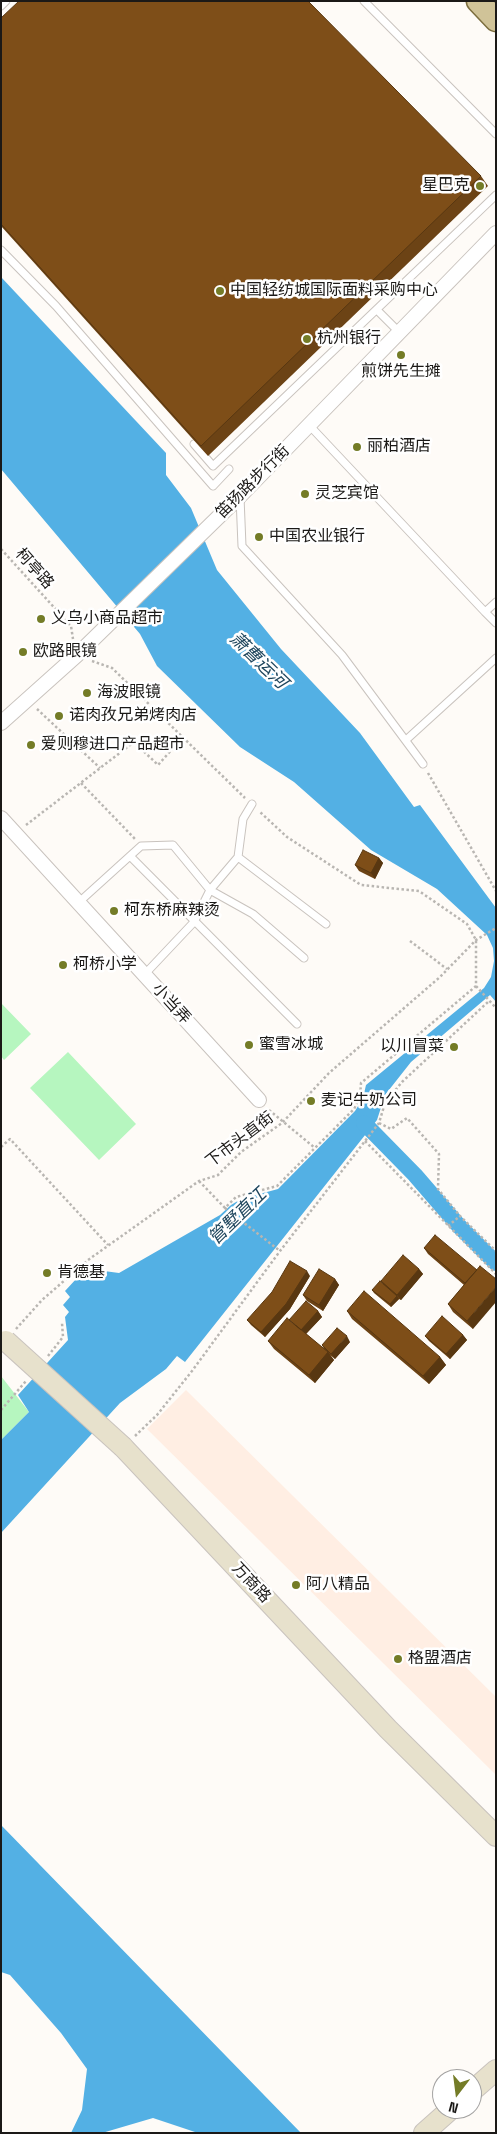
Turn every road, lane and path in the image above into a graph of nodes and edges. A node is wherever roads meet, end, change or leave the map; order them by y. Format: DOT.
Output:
graph roads {
  1 [pos="6,1"];
  2 [pos="364,1"];
  3 [pos="478,1"];
  4 [pos="1,6"];
  5 [pos="496,20"];
  6 [pos="496,134"];
  7 [pos="496,195"];
  8 [pos="496,234"];
  9 [pos="1,250"];
  10 [pos="377,310"];
  11 [pos="399,332"];
  12 [pos="309,425"];
  13 [pos="194,444"];
  14 [pos="229,469"];
  15 [pos="240,496"];
  16 [pos="1,549"];
  17 [pos="496,602"];
  18 [pos="485,612"];
  19 [pos="496,623"];
  20 [pos="76,655"];
  21 [pos="496,658"];
  22 [pos="27,700"];
  23 [pos="1,723"];
  24 [pos="183,737"];
  25 [pos="406,740"];
  26 [pos="423,764"];
  27 [pos="100,768"];
  28 [pos="81,783"];
  29 [pos="252,804"];
  30 [pos="1,818"];
  31 [pos="15,834"];
  32 [pos="141,846"];
  33 [pos="130,856"];
  34 [pos="238,857"];
  35 [pos="210,890"];
  36 [pos="496,891"];
  37 [pos="78,903"];
  38 [pos="194,922"];
  39 [pos="326,924"];
  40 [pos="496,928"];
  41 [pos="476,940"];
  42 [pos="410,941"];
  43 [pos="304,958"];
  44 [pos="447,969"];
  45 [pos="144,975"];
  46 [pos="476,986"];
  47 [pos="489,1001"];
  48 [pos="496,1008"];
  49 [pos="296,1024"];
  50 [pos="259,1100"];
  51 [pos="282,1123"];
  52 [pos="380,1123"];
  53 [pos="365,1141"];
  54 [pos="1,1147"];
  55 [pos="315,1148"];
  56 [pos="199,1181"];
  57 [pos="225,1208"];
  58 [pos="460,1216"];
  59 [pos="447,1227"];
  60 [pos="108,1245"];
  61 [pos="280,1250"];
  62 [pos="496,1251"];
  63 [pos="496,1274"];
  64 [pos="3,1341"];
  65 [pos="123,1447"];
  66 [pos="496,1836"];
  67 [pos="496,2070"];
  68 [pos="482,2082"];
  69 [pos="440,2119"];
  70 [pos="424,2133"];
  1 -- 4 [label="lane"];
  2 -- 6 [label="lane"];
  3 -- 5 [label="main road"];
  7 -- 10 [label="lane"];
  8 -- 11 [label="street, 笛扬路步行街"];
  9 -- 14 [label="lane"];
  10 -- 11 [label="lane"];
  10 -- 13 [label="lane"];
  11 -- 12 [label="street, 笛扬路步行街"];
  12 -- 15 [label="street, 笛扬路步行街"];
  12 -- 18 [label="lane"];
  15 -- 20 [label="street, 笛扬路步行街"];
  15 -- 25 [label="lane"];
  16 -- 20 [label="path, 柯亭路"];
  17 -- 18 [label="lane"];
  18 -- 19 [label="lane"];
  20 -- 22 [label="street, 笛扬路步行街"];
  20 -- 24 [label="path"];
  21 -- 25 [label="lane"];
  22 -- 23 [label="street, 笛扬路步行街"];
  22 -- 27 [label="path"];
  24 -- 27 [label="path"];
  24 -- 29 [label="path"];
  25 -- 26 [label="lane"];
  26 -- 36 [label="path"];
  27 -- 28 [label="path"];
  28 -- 31 [label="path"];
  28 -- 32 [label="path"];
  29 -- 34 [label="lane"];
  29 -- 41 [label="path"];
  30 -- 31 [label="street, 小当弄"];
  31 -- 37 [label="street, 小当弄"];
  32 -- 33 [label="lane"];
  32 -- 35 [label="lane"];
  33 -- 37 [label="lane"];
  33 -- 38 [label="lane"];
  34 -- 35 [label="lane"];
  34 -- 39 [label="lane"];
  35 -- 38 [label="lane"];
  35 -- 43 [label="lane"];
  37 -- 45 [label="street, 小当弄"];
  38 -- 45 [label="lane"];
  38 -- 49 [label="lane"];
  40 -- 41 [label="path, 下市头直街"];
  41 -- 44 [label="path, 下市头直街"];
  41 -- 46 [label="path"];
  42 -- 44 [label="path"];
  44 -- 51 [label="path, 下市头直街"];
  45 -- 50 [label="street, 小当弄"];
  46 -- 47 [label="path"];
  46 -- 55 [label="path"];
  47 -- 48 [label="path"];
  47 -- 52 [label="path"];
  50 -- 51 [label="path"];
  51 -- 55 [label="path"];
  51 -- 56 [label="path, 下市头直街"];
  52 -- 53 [label="path"];
  52 -- 58 [label="path"];
  53 -- 59 [label="path"];
  53 -- 61 [label="path"];
  54 -- 60 [label="path"];
  55 -- 57 [label="path"];
  56 -- 57 [label="path"];
  56 -- 60 [label="path, 下市头直街"];
  57 -- 61 [label="path"];
  58 -- 59 [label="path"];
  58 -- 62 [label="path"];
  59 -- 63 [label="path"];
  60 -- 64 [label="path, 下市头直街"];
  61 -- 65 [label="path"];
  64 -- 65 [label="street, 万商路, bridge"];
  65 -- 66 [label="street, 万商路"];
  67 -- 68 [label="street"];
  69 -- 70 [label="street"];
}
